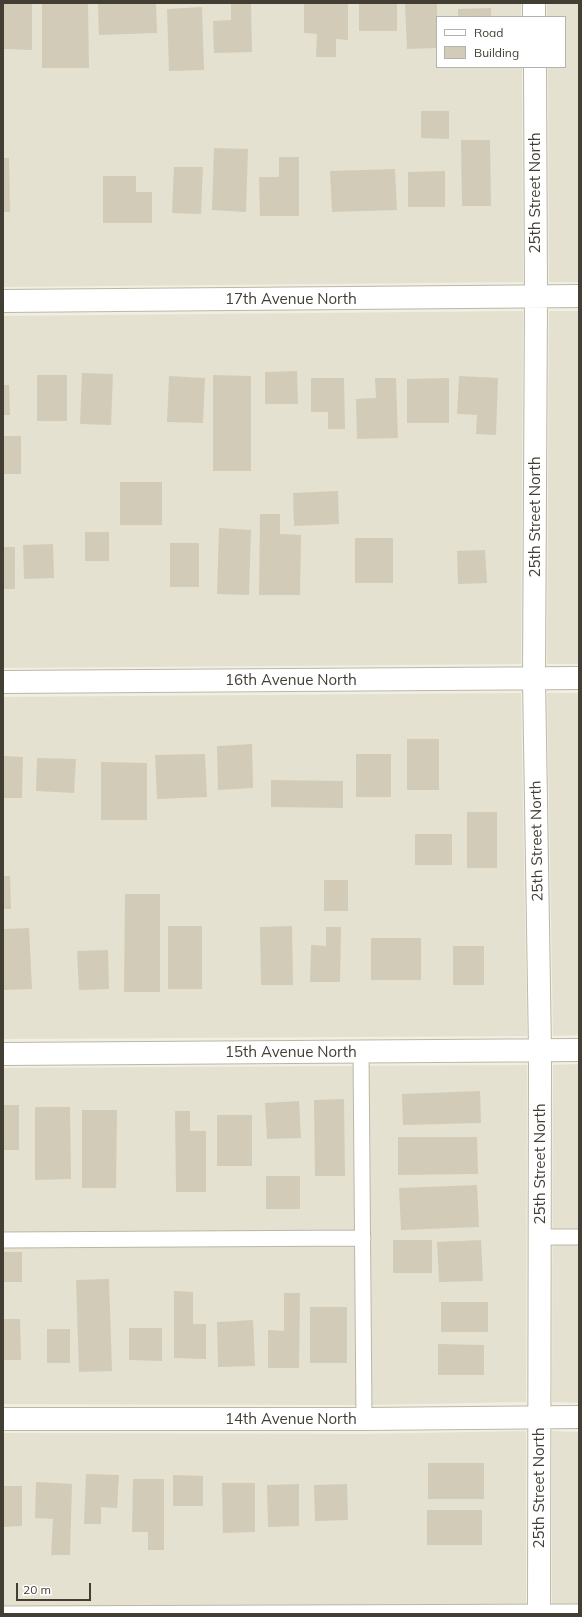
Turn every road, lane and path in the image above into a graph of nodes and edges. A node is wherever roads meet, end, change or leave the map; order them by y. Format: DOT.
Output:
graph roads {
  1 [pos="534,3"];
  2 [pos="534,16"];
  3 [pos="535,68"];
  4 [pos="579,296"];
  5 [pos="536,297"];
  6 [pos="3,301"];
  7 [pos="579,678"];
  8 [pos="534,679"];
  9 [pos="3,682"];
  10 [pos="540,1050"];
  11 [pos="579,1050"];
  12 [pos="361,1051"];
  13 [pos="3,1054"];
  14 [pos="539,1237"];
  15 [pos="579,1237"];
  16 [pos="363,1238"];
  17 [pos="3,1240"];
  18 [pos="539,1417"];
  19 [pos="579,1417"];
  20 [pos="3,1419"];
  21 [pos="364,1419"];
  22 [pos="579,1612"];
  23 [pos="539,1613"];
  24 [pos="3,1614"];
  1 -- 2 [label="street"];
  3 -- 5 [label="street, 25th Street North"];
  4 -- 5 [label="street, 17th Avenue North"];
  5 -- 6 [label="street, 17th Avenue North"];
  5 -- 8 [label="street, 25th Street North"];
  7 -- 8 [label="street, 16th Avenue North"];
  8 -- 9 [label="street, 16th Avenue North"];
  8 -- 10 [label="street, 25th Street North"];
  10 -- 11 [label="street, 15th Avenue North"];
  10 -- 12 [label="street, 15th Avenue North"];
  10 -- 14 [label="street, 25th Street North"];
  12 -- 13 [label="street, 15th Avenue North"];
  12 -- 16 [label="lane"];
  14 -- 15 [label="lane"];
  14 -- 18 [label="street, 25th Street North"];
  16 -- 17 [label="lane"];
  16 -- 21 [label="lane"];
  18 -- 19 [label="street, 14th Avenue North"];
  18 -- 21 [label="street, 14th Avenue North"];
  18 -- 23 [label="street, 25th Street North"];
  20 -- 21 [label="street, 14th Avenue North"];
  22 -- 23 [label="lane"];
  23 -- 24 [label="lane"];
}
